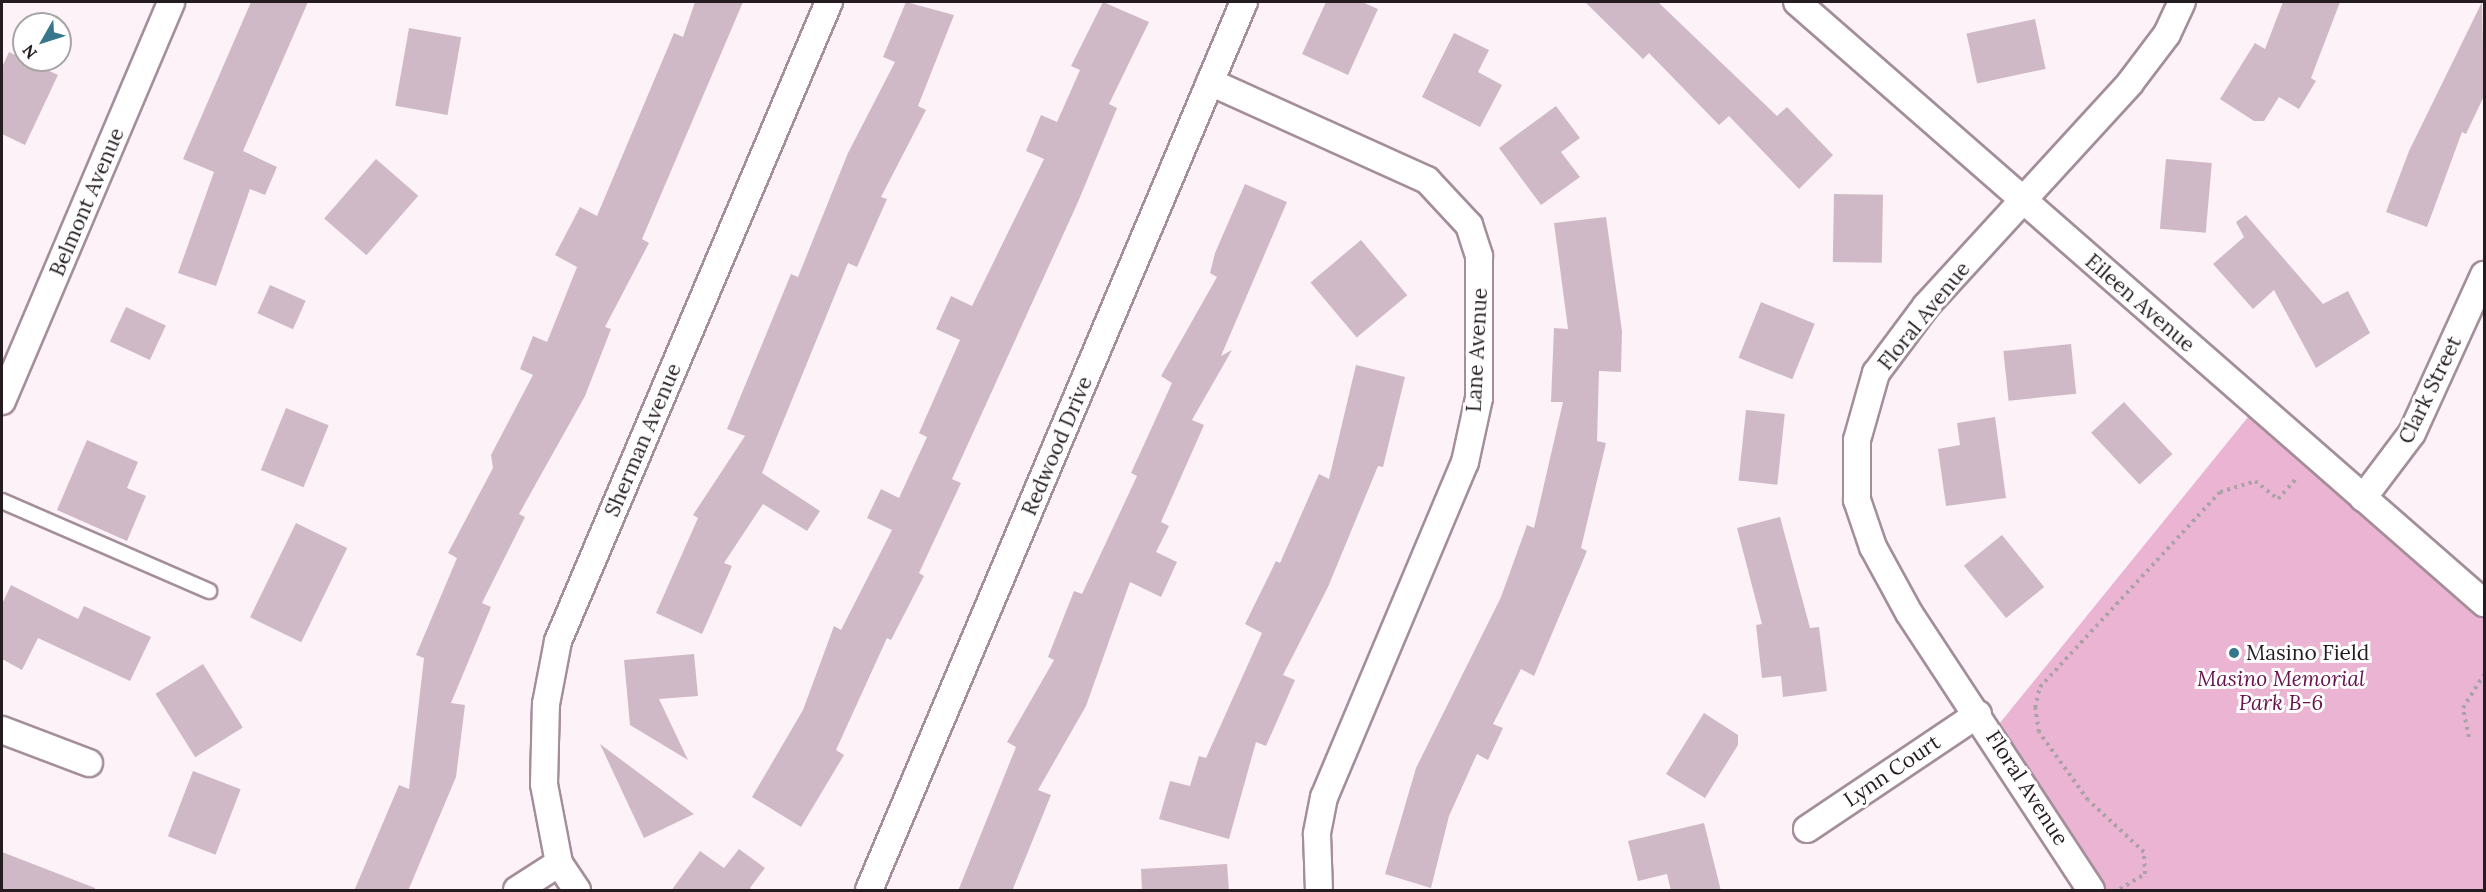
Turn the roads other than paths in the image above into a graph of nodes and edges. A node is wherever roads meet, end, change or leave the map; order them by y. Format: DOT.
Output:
graph roads {
  1 [pos="171,2"];
  2 [pos="829,2"];
  3 [pos="1245,2"];
  4 [pos="1797,2"];
  5 [pos="2182,2"];
  6 [pos="1210,82"];
  7 [pos="2025,202"];
  8 [pos="2484,275"];
  9 [pos="10,361"];
  10 [pos="2,401"];
  11 [pos="2363,498"];
  12 [pos="2,501"];
  13 [pos="209,591"];
  14 [pos="2484,603"];
  15 [pos="1978,714"];
  16 [pos="2,730"];
  17 [pos="89,764"];
  18 [pos="1806,829"];
  19 [pos="559,863"];
  20 [pos="517,891"];
  21 [pos="577,891"];
  22 [pos="869,891"];
  23 [pos="1319,891"];
  24 [pos="2091,891"];
  1 -- 9 [label="street, Belmont Avenue"];
  2 -- 19 [label="street, Sherman Avenue"];
  3 -- 6 [label="street, Redwood Drive"];
  4 -- 7 [label="street, Eileen Avenue"];
  5 -- 7 [label="street, Floral Avenue"];
  6 -- 22 [label="street, Redwood Drive"];
  6 -- 23 [label="street, Lane Avenue"];
  7 -- 11 [label="street, Eileen Avenue"];
  7 -- 15 [label="street, Floral Avenue"];
  8 -- 11 [label="street, Clark Street"];
  9 -- 10 [label="street, Belmont Avenue"];
  11 -- 14 [label="street, Eileen Avenue"];
  12 -- 13 [label="lane"];
  15 -- 18 [label="street, Lynn Court"];
  15 -- 24 [label="street, Floral Avenue"];
  16 -- 17 [label="street"];
  19 -- 20 [label="street"];
  19 -- 21 [label="street, Sherman Avenue"];
}
